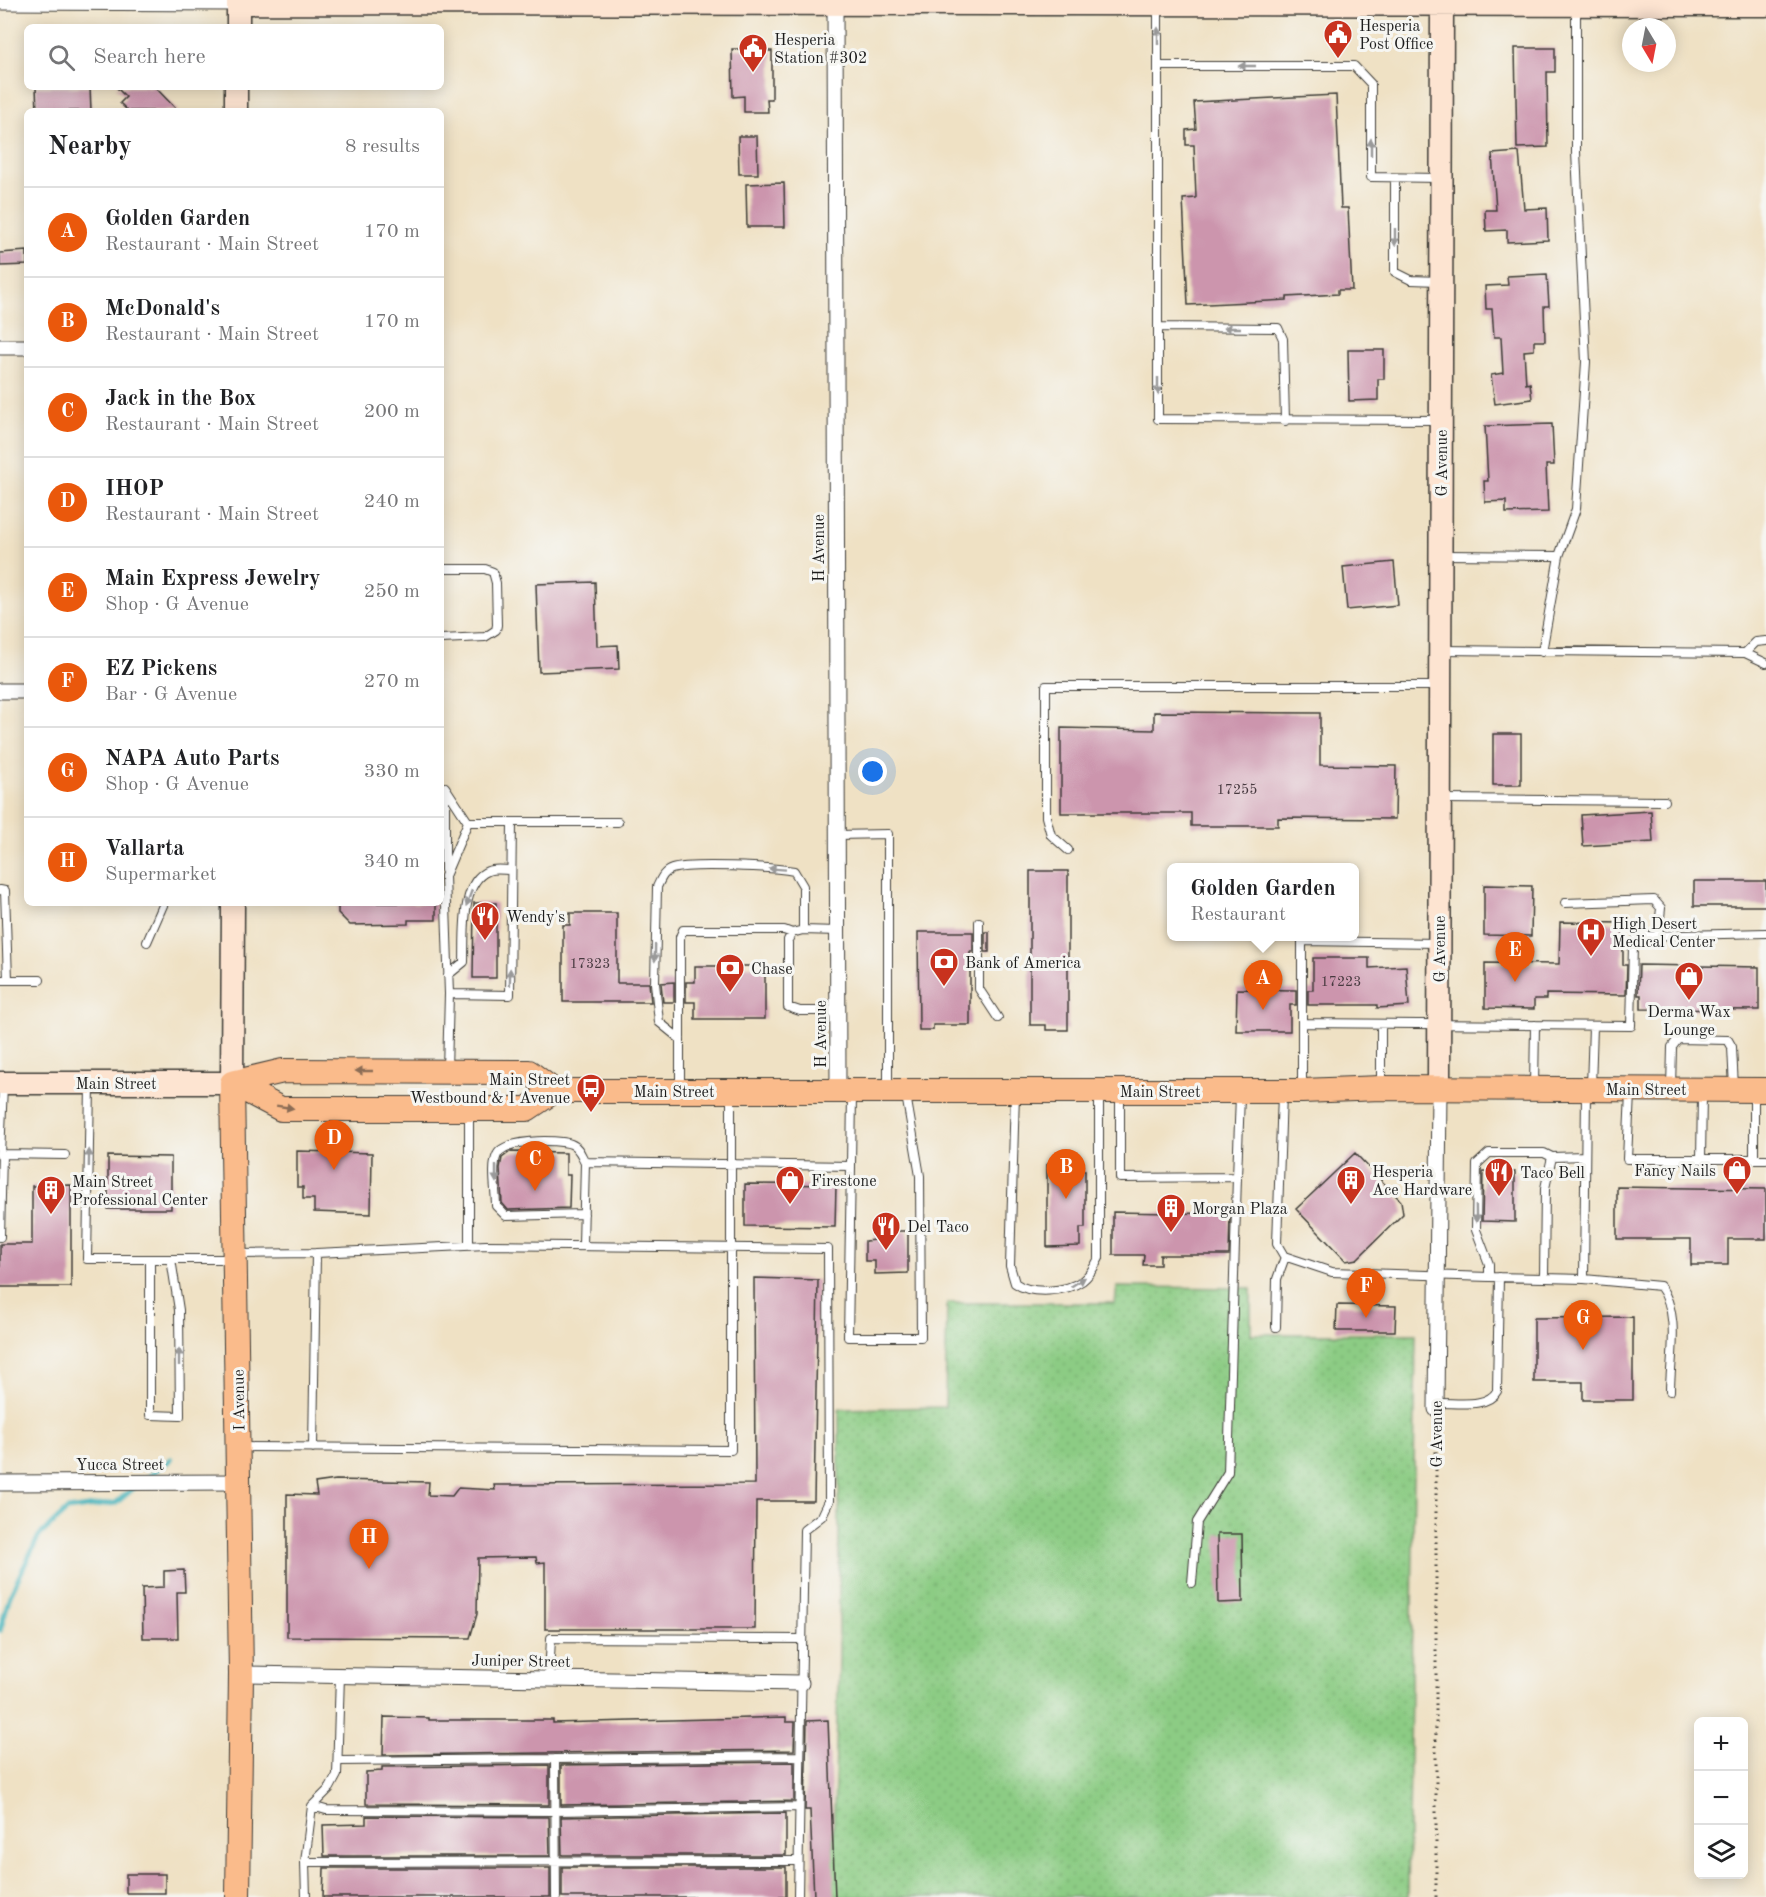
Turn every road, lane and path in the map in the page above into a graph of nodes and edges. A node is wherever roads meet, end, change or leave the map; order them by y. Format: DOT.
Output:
graph roads {
  1 [pos="238,1"];
  2 [pos="0,2"];
  3 [pos="596,2"];
  4 [pos="678,2"];
  5 [pos="772,2"];
  6 [pos="1126,2"];
  7 [pos="1442,3"];
  8 [pos="834,4"];
  9 [pos="1158,5"];
  10 [pos="1766,5"];
  11 [pos="1576,6"];
  12 [pos="238,24"];
  13 [pos="1158,66"];
  14 [pos="236,90"];
  15 [pos="236,108"];
  16 [pos="1395,178"];
  17 [pos="1442,178"];
  18 [pos="1441,281"];
  19 [pos="1158,327"];
  20 [pos="0,347"];
  21 [pos="24,347"];
  22 [pos="1441,420"];
  23 [pos="1285,421"];
  24 [pos="1440,555"];
  25 [pos="1559,556"];
  26 [pos="444,569"];
  27 [pos="444,639"];
  28 [pos="1766,641"];
  29 [pos="1440,650"];
  30 [pos="1542,652"];
  31 [pos="1745,653"];
  32 [pos="1766,663"];
  33 [pos="1440,686"];
  34 [pos="0,691"];
  35 [pos="24,691"];
  36 [pos="444,788"];
  37 [pos="1440,799"];
  38 [pos="1665,801"];
  39 [pos="444,817"];
  40 [pos="468,822"];
  41 [pos="512,822"];
  42 [pos="618,822"];
  43 [pos="837,835"];
  44 [pos="1068,850"];
  45 [pos="511,870"];
  46 [pos="446,876"];
  47 [pos="0,891"];
  48 [pos="1565,903"];
  49 [pos="163,906"];
  50 [pos="233,906"];
  51 [pos="979,922"];
  52 [pos="803,930"];
  53 [pos="838,931"];
  54 [pos="792,933"];
  55 [pos="1766,933"];
  56 [pos="1658,936"];
  57 [pos="1302,941"];
  58 [pos="1342,941"];
  59 [pos="147,942"];
  60 [pos="1439,943"];
  61 [pos="448,975"];
  62 [pos="4,980"];
  63 [pos="40,980"];
  64 [pos="449,994"];
  65 [pos="838,1011"];
  66 [pos="998,1018"];
  67 [pos="1303,1023"];
  68 [pos="1381,1024"];
  69 [pos="1439,1024"];
  70 [pos="1535,1025"];
  71 [pos="1593,1026"];
  72 [pos="680,1039"];
  73 [pos="447,1072"];
  74 [pos="2,1083"];
  75 [pos="90,1083"];
  76 [pos="232,1083"];
  77 [pos="1381,1088"];
  78 [pos="1439,1088"];
  79 [pos="1534,1088"];
  80 [pos="1588,1088"];
  81 [pos="1630,1089"];
  82 [pos="1671,1089"];
  83 [pos="1702,1089"];
  84 [pos="1752,1089"];
  85 [pos="554,1091"];
  86 [pos="680,1091"];
  87 [pos="731,1091"];
  88 [pos="845,1091"];
  89 [pos="897,1091"];
  90 [pos="1015,1091"];
  91 [pos="1110,1091"];
  92 [pos="1240,1091"];
  93 [pos="1292,1091"];
  94 [pos="469,1109"];
  95 [pos="1,1154"];
  96 [pos="65,1155"];
  97 [pos="1585,1156"];
  98 [pos="1552,1157"];
  99 [pos="1701,1159"];
  100 [pos="1754,1159"];
  101 [pos="1766,1159"];
  102 [pos="585,1162"];
  103 [pos="730,1163"];
  104 [pos="851,1166"];
  105 [pos="1237,1177"];
  106 [pos="584,1214"];
  107 [pos="0,1237"];
  108 [pos="469,1245"];
  109 [pos="583,1245"];
  110 [pos="730,1246"];
  111 [pos="316,1253"];
  112 [pos="235,1256"];
  113 [pos="1285,1257"];
  114 [pos="150,1259"];
  115 [pos="171,1259"];
  116 [pos="1436,1277"];
  117 [pos="1489,1277"];
  118 [pos="1499,1277"];
  119 [pos="1544,1278"];
  120 [pos="1584,1279"];
  121 [pos="1276,1327"];
  122 [pos="1670,1391"];
  123 [pos="1436,1406"];
  124 [pos="239,1448"];
  125 [pos="313,1448"];
  126 [pos="240,1482"];
  127 [pos="0,1483"];
  128 [pos="1192,1583"];
  129 [pos="802,1639"];
  130 [pos="241,1674"];
  131 [pos="340,1675"];
  132 [pos="549,1678"];
  133 [pos="801,1683"];
  134 [pos="799,1756"];
  135 [pos="555,1759"];
  136 [pos="338,1761"];
  137 [pos="312,1806"];
  138 [pos="798,1807"];
  139 [pos="555,1811"];
  140 [pos="798,1861"];
  141 [pos="305,1862"];
  142 [pos="555,1862"];
  143 [pos="238,1897"];
  144 [pos="306,1897"];
  145 [pos="556,1897"];
  146 [pos="798,1897"];
  147 [pos="1436,1897"];
  1 -- 2 [label="street"];
  1 -- 3 [label="street"];
  1 -- 12 [label="street"];
  3 -- 4 [label="street"];
  4 -- 5 [label="street"];
  5 -- 8 [label="street"];
  6 -- 8 [label="street"];
  6 -- 9 [label="street"];
  7 -- 9 [label="street"];
  7 -- 11 [label="street"];
  7 -- 17 [label="street, G Avenue"];
  8 -- 43 [label="street, H Avenue"];
  13 -- 9 [label="lane, one-way"];
  10 -- 11 [label="street"];
  11 -- 25 [label="lane"];
  16 -- 13 [label="lane, one-way"];
  13 -- 19 [label="lane"];
  14 -- 15 [label="street"];
  16 -- 17 [label="lane"];
  16 -- 18 [label="lane, one-way"];
  17 -- 18 [label="street, G Avenue"];
  18 -- 22 [label="street, G Avenue"];
  23 -- 19 [label="lane, one-way"];
  19 -- 23 [label="lane, one-way"];
  20 -- 21 [label="street"];
  22 -- 23 [label="lane"];
  22 -- 24 [label="street, G Avenue"];
  24 -- 25 [label="lane"];
  24 -- 29 [label="street, G Avenue"];
  25 -- 30 [label="lane"];
  26 -- 27 [label="lane"];
  28 -- 31 [label="lane"];
  29 -- 30 [label="lane"];
  29 -- 33 [label="street, G Avenue"];
  30 -- 31 [label="lane"];
  31 -- 32 [label="lane"];
  33 -- 37 [label="street, G Avenue"];
  33 -- 44 [label="lane"];
  34 -- 35 [label="street"];
  36 -- 40 [label="lane"];
  37 -- 38 [label="lane"];
  37 -- 60 [label="street, G Avenue"];
  39 -- 46 [label="lane"];
  40 -- 41 [label="lane"];
  40 -- 46 [label="lane"];
  41 -- 42 [label="lane"];
  41 -- 45 [label="lane"];
  43 -- 53 [label="street, H Avenue"];
  43 -- 89 [label="lane"];
  45 -- 61 [label="lane, one-way"];
  64 -- 45 [label="lane, one-way"];
  46 -- 61 [label="lane"];
  47 -- 62 [label="lane"];
  48 -- 56 [label="lane"];
  49 -- 59 [label="lane"];
  50 -- 76 [label="street, I Avenue"];
  51 -- 66 [label="lane"];
  52 -- 53 [label="lane"];
  52 -- 54 [label="lane"];
  52 -- 72 [label="lane, one-way"];
  53 -- 65 [label="street, H Avenue"];
  54 -- 65 [label="lane"];
  54 -- 72 [label="lane"];
  55 -- 56 [label="lane"];
  56 -- 71 [label="lane"];
  57 -- 67 [label="lane"];
  58 -- 60 [label="lane"];
  60 -- 69 [label="street, G Avenue"];
  61 -- 64 [label="lane"];
  62 -- 63 [label="lane"];
  64 -- 73 [label="lane"];
  65 -- 88 [label="street, H Avenue"];
  67 -- 68 [label="lane"];
  67 -- 93 [label="lane"];
  68 -- 69 [label="lane"];
  68 -- 77 [label="lane"];
  69 -- 70 [label="lane"];
  69 -- 78 [label="street, G Avenue"];
  70 -- 71 [label="lane"];
  70 -- 79 [label="lane"];
  71 -- 80 [label="lane"];
  72 -- 86 [label="lane"];
  73 -- 76 [label="main road, Main Street, one-way"];
  73 -- 85 [label="main road, Main Street"];
  74 -- 75 [label="street, Main Street"];
  74 -- 95 [label="lane"];
  75 -- 76 [label="street, Main Street"];
  114 -- 75 [label="lane, one-way"];
  76 -- 94 [label="main road, Main Street, one-way"];
  76 -- 112 [label="main road, I Avenue"];
  77 -- 78 [label="main road, Main Street"];
  77 -- 93 [label="main road, Main Street"];
  78 -- 79 [label="main road, Main Street"];
  78 -- 116 [label="street, G Avenue"];
  79 -- 80 [label="main road, Main Street"];
  80 -- 81 [label="main road, Main Street"];
  80 -- 97 [label="lane"];
  81 -- 82 [label="main road, Main Street"];
  81 -- 99 [label="lane"];
  82 -- 83 [label="main road, Main Street"];
  82 -- 84 [label="lane"];
  83 -- 84 [label="main road, Main Street"];
  83 -- 99 [label="lane"];
  84 -- 100 [label="lane"];
  85 -- 86 [label="main road, Main Street"];
  85 -- 94 [label="main road, Main Street"];
  86 -- 87 [label="main road, Main Street"];
  87 -- 88 [label="main road, Main Street"];
  87 -- 103 [label="lane"];
  88 -- 89 [label="main road, Main Street"];
  88 -- 104 [label="lane"];
  89 -- 90 [label="main road, Main Street"];
  89 -- 104 [label="lane"];
  90 -- 91 [label="main road, Main Street"];
  90 -- 91 [label="lane, one-way"];
  91 -- 92 [label="main road, Main Street"];
  91 -- 105 [label="lane"];
  92 -- 93 [label="main road, Main Street"];
  92 -- 105 [label="lane"];
  93 -- 113 [label="lane"];
  94 -- 108 [label="lane"];
  95 -- 96 [label="lane"];
  95 -- 107 [label="lane"];
  97 -- 98 [label="lane"];
  97 -- 120 [label="lane"];
  98 -- 117 [label="lane, one-way"];
  98 -- 119 [label="lane"];
  99 -- 100 [label="lane"];
  100 -- 101 [label="lane"];
  102 -- 103 [label="lane"];
  102 -- 106 [label="lane"];
  102 -- 106 [label="lane, one-way"];
  103 -- 104 [label="lane"];
  103 -- 110 [label="lane"];
  105 -- 128 [label="lane"];
  106 -- 109 [label="lane"];
  108 -- 109 [label="lane"];
  108 -- 111 [label="lane"];
  109 -- 110 [label="lane"];
  110 -- 125 [label="lane"];
  110 -- 129 [label="lane"];
  111 -- 112 [label="lane"];
  111 -- 125 [label="lane"];
  112 -- 115 [label="lane"];
  112 -- 124 [label="main road, I Avenue"];
  113 -- 116 [label="lane"];
  113 -- 121 [label="lane"];
  114 -- 115 [label="lane"];
  114 -- 115 [label="lane, one-way"];
  116 -- 117 [label="lane"];
  116 -- 123 [label="street, G Avenue"];
  117 -- 118 [label="lane"];
  118 -- 119 [label="lane"];
  118 -- 123 [label="lane"];
  119 -- 120 [label="lane"];
  120 -- 122 [label="lane"];
  123 -- 147 [label="path, G Avenue"];
  124 -- 125 [label="lane"];
  124 -- 126 [label="main road, I Avenue"];
  126 -- 127 [label="street, Yucca Street"];
  126 -- 130 [label="main road, I Avenue"];
  129 -- 132 [label="lane"];
  129 -- 133 [label="lane"];
  130 -- 131 [label="street, Juniper Street"];
  130 -- 143 [label="main road, I Avenue"];
  131 -- 132 [label="street, Juniper Street"];
  131 -- 136 [label="lane"];
  132 -- 133 [label="street, Juniper Street"];
  133 -- 134 [label="lane"];
  134 -- 135 [label="lane"];
  134 -- 138 [label="lane"];
  135 -- 136 [label="lane"];
  135 -- 139 [label="lane"];
  136 -- 137 [label="lane"];
  137 -- 139 [label="lane"];
  137 -- 141 [label="lane"];
  138 -- 139 [label="lane"];
  138 -- 140 [label="lane"];
  139 -- 142 [label="lane"];
  140 -- 142 [label="lane"];
  140 -- 146 [label="lane"];
  141 -- 142 [label="lane"];
  141 -- 144 [label="lane"];
  142 -- 145 [label="lane"];
}
